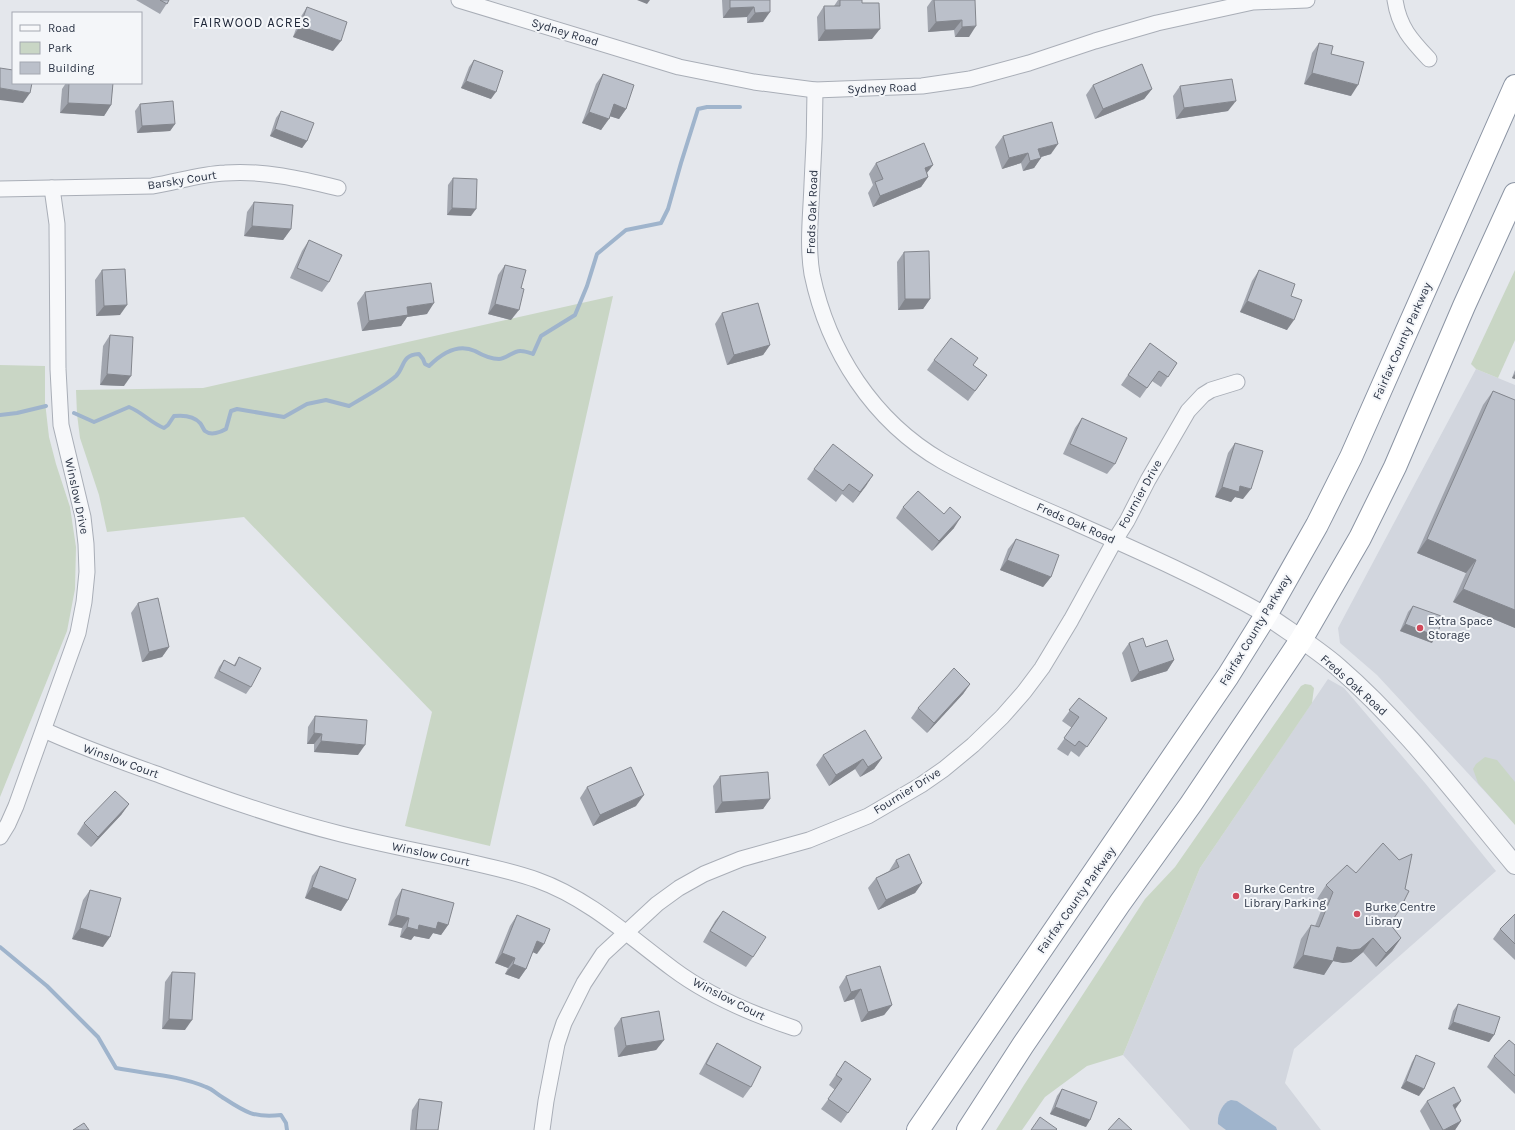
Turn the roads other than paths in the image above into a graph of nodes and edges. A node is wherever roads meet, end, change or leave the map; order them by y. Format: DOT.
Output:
graph roads {
  1 [pos="458,0"];
  2 [pos="1307,0"];
  3 [pos="1395,0"];
  4 [pos="1253,1"];
  5 [pos="1429,59"];
  6 [pos="1515,80"];
  7 [pos="815,90"];
  8 [pos="1511,93"];
  9 [pos="52,188"];
  10 [pos="338,188"];
  11 [pos="0,189"];
  12 [pos="1515,194"];
  13 [pos="1237,382"];
  14 [pos="1114,540"];
  15 [pos="1266,615"];
  16 [pos="1301,640"];
  17 [pos="44,730"];
  18 [pos="0,837"];
  19 [pos="1515,865"];
  20 [pos="626,933"];
  21 [pos="794,1028"];
  22 [pos="542,1130"];
  23 [pos="918,1130"];
  24 [pos="968,1130"];
  1 -- 7 [label="street, Sydney Road"];
  2 -- 4 [label="street, Sydney Road"];
  3 -- 5 [label="street"];
  4 -- 7 [label="street, Sydney Road"];
  6 -- 8 [label="highway, Fairfax County Parkway"];
  7 -- 14 [label="street, Freds Oak Road"];
  8 -- 15 [label="highway, Fairfax County Parkway"];
  9 -- 10 [label="street, Barsky Court"];
  9 -- 11 [label="street, Barsky Court"];
  9 -- 17 [label="street, Winslow Drive"];
  12 -- 16 [label="highway"];
  13 -- 14 [label="street, Fournier Drive"];
  14 -- 15 [label="street, Freds Oak Road"];
  14 -- 20 [label="street, Fournier Drive"];
  15 -- 16 [label="street, Freds Oak Road"];
  15 -- 23 [label="highway, Fairfax County Parkway"];
  16 -- 19 [label="street, Freds Oak Road"];
  16 -- 24 [label="highway"];
  17 -- 18 [label="street, Winslow Drive"];
  17 -- 20 [label="street, Winslow Court"];
  20 -- 21 [label="street, Winslow Court"];
  20 -- 22 [label="street, Fournier Drive"];
}
